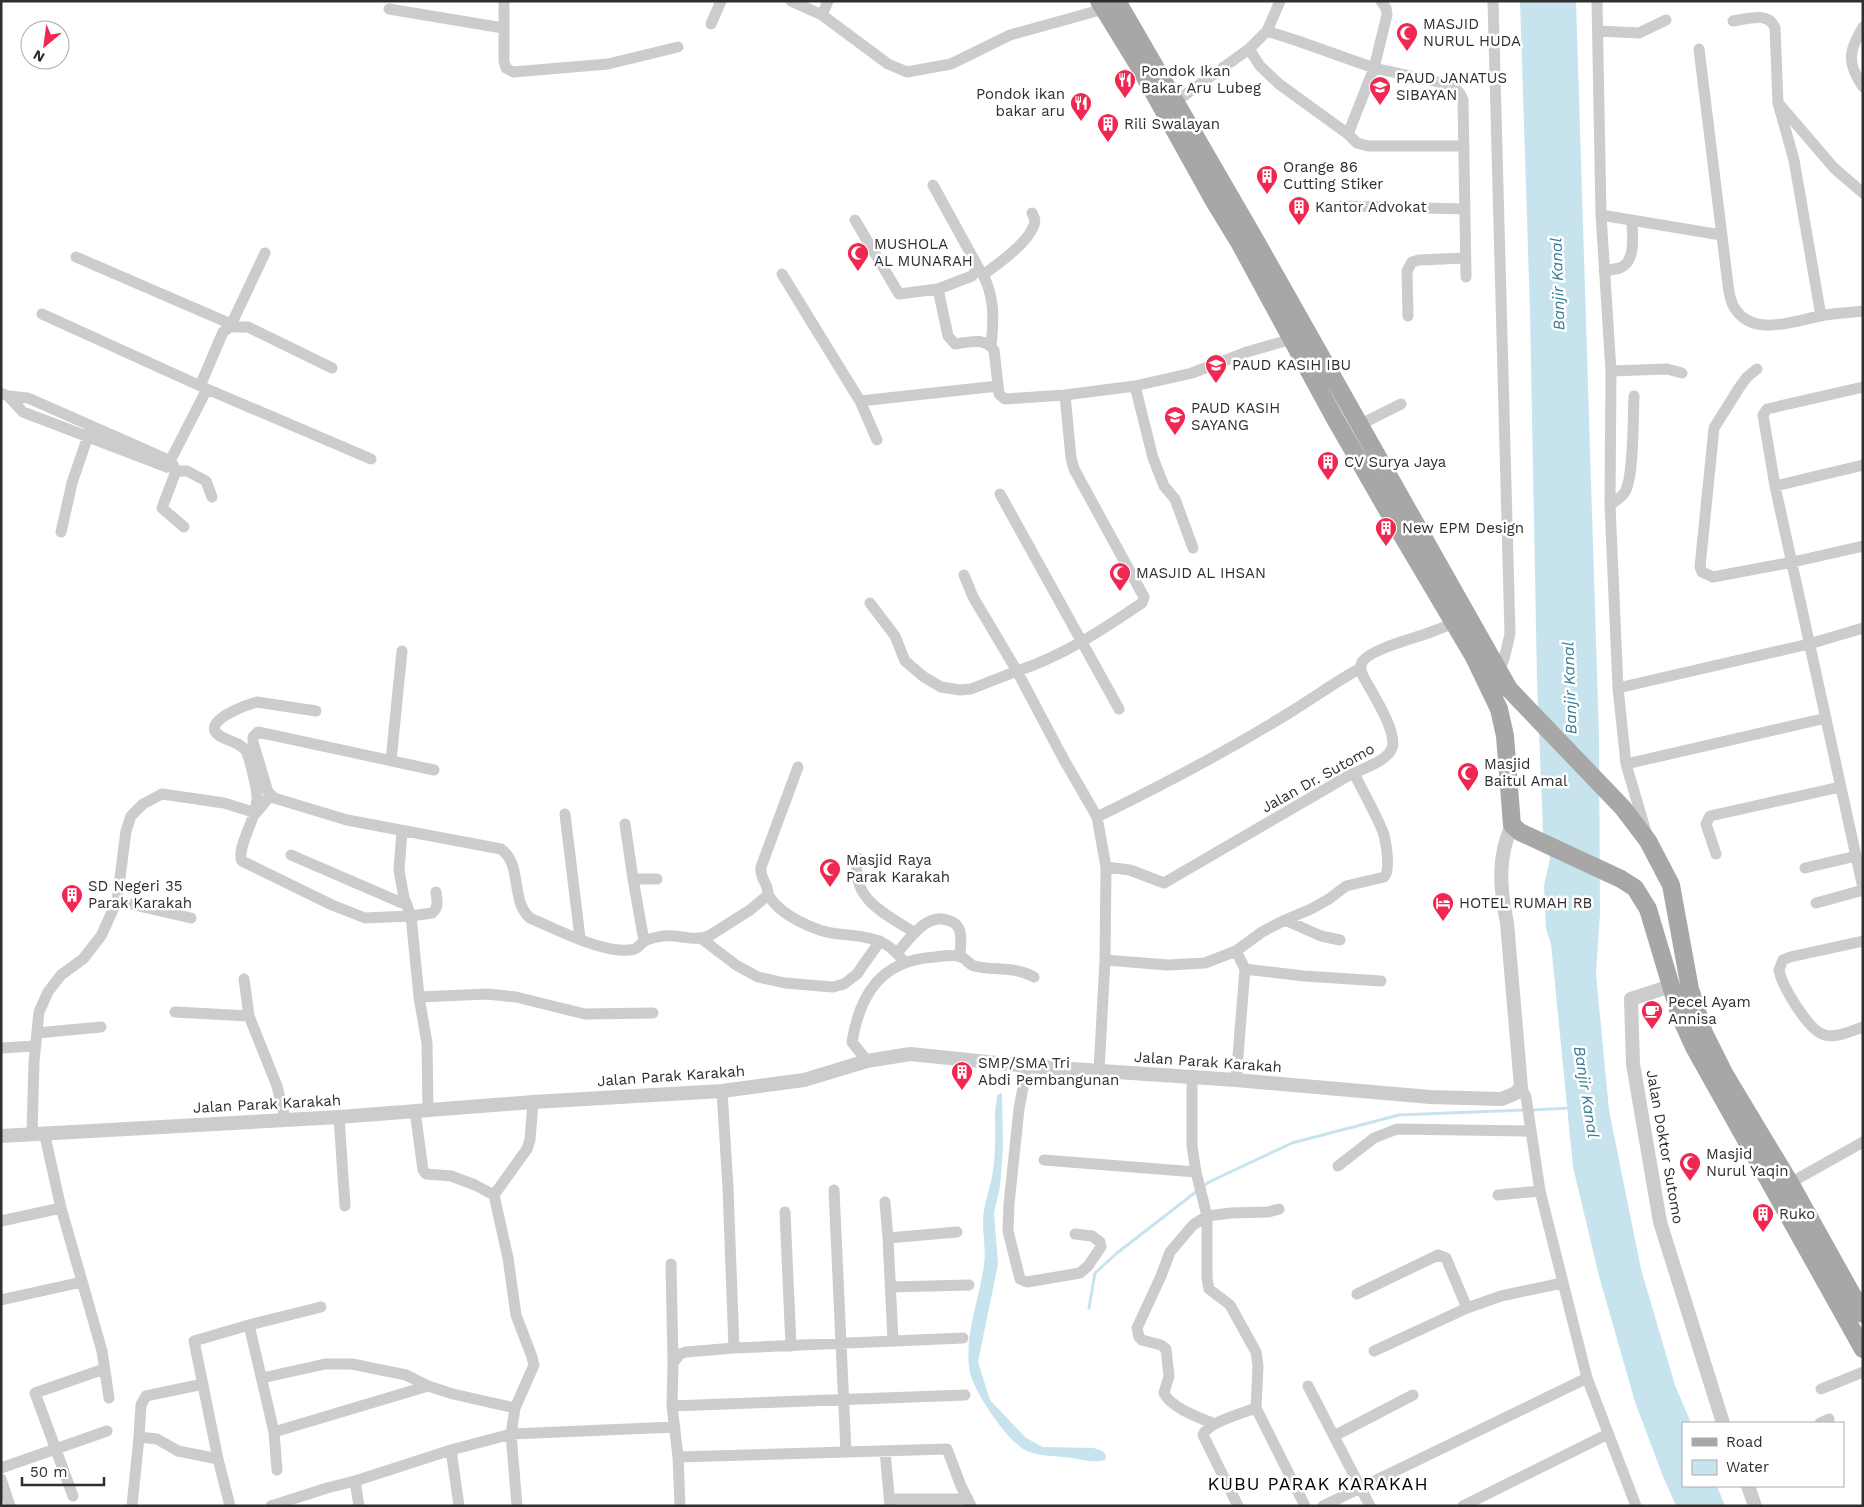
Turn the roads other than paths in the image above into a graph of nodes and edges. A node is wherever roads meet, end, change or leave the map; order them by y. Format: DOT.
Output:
graph roads {
  1 [pos="504,1"];
  2 [pos="722,1"];
  3 [pos="791,1"];
  4 [pos="828,1"];
  5 [pos="1280,1"];
  6 [pos="1381,1"];
  7 [pos="1493,1"];
  8 [pos="1597,1"];
  9 [pos="1106,4"];
  10 [pos="389,9"];
  11 [pos="822,15"];
  12 [pos="1666,20"];
  13 [pos="1733,21"];
  14 [pos="711,24"];
  15 [pos="1863,27"];
  16 [pos="503,28"];
  17 [pos="1598,31"];
  18 [pos="1267,32"];
  19 [pos="678,47"];
  20 [pos="1249,49"];
  21 [pos="1699,49"];
  22 [pos="1374,68"];
  23 [pos="1863,87"];
  24 [pos="1175,102"];
  25 [pos="1778,103"];
  26 [pos="1348,134"];
  27 [pos="1464,146"];
  28 [pos="933,185"];
  29 [pos="1863,192"];
  30 [pos="1342,206"];
  31 [pos="1465,209"];
  32 [pos="1032,213"];
  33 [pos="1601,215"];
  34 [pos="855,220"];
  35 [pos="1632,220"];
  36 [pos="1721,235"];
  37 [pos="1246,239"];
  38 [pos="265,252"];
  39 [pos="76,257"];
  40 [pos="1465,258"];
  41 [pos="981,271"];
  42 [pos="1604,271"];
  43 [pos="782,274"];
  44 [pos="1466,277"];
  45 [pos="938,289"];
  46 [pos="1863,311"];
  47 [pos="42,314"];
  48 [pos="1408,316"];
  49 [pos="1821,316"];
  50 [pos="231,325"];
  51 [pos="1292,339"];
  52 [pos="991,346"];
  53 [pos="332,368"];
  54 [pos="1757,369"];
  55 [pos="1611,371"];
  56 [pos="1682,373"];
  57 [pos="998,386"];
  58 [pos="1135,386"];
  59 [pos="1863,387"];
  60 [pos="204,388"];
  61 [pos="5,394"];
  62 [pos="1064,395"];
  63 [pos="1634,396"];
  64 [pos="860,402"];
  65 [pos="1401,404"];
  66 [pos="1341,412"];
  67 [pos="91,424"];
  68 [pos="1359,425"];
  69 [pos="87,437"];
  70 [pos="877,440"];
  71 [pos="371,459"];
  72 [pos="1863,465"];
  73 [pos="174,466"];
  74 [pos="1776,486"];
  75 [pos="1000,494"];
  76 [pos="212,497"];
  77 [pos="1610,505"];
  78 [pos="184,527"];
  79 [pos="61,532"];
  80 [pos="1863,546"];
  81 [pos="1193,548"];
  82 [pos="1793,562"];
  83 [pos="964,575"];
  84 [pos="870,603"];
  85 [pos="1454,622"];
  86 [pos="1863,628"];
  87 [pos="1083,642"];
  88 [pos="1810,644"];
  89 [pos="402,651"];
  90 [pos="1361,668"];
  91 [pos="1017,671"];
  92 [pos="1499,671"];
  93 [pos="1618,688"];
  94 [pos="1120,709"];
  95 [pos="316,711"];
  96 [pos="1826,718"];
  97 [pos="390,761"];
  98 [pos="1626,764"];
  99 [pos="798,767"];
  100 [pos="434,770"];
  101 [pos="1354,773"];
  102 [pos="1840,787"];
  103 [pos="271,795"];
  104 [pos="256,812"];
  105 [pos="564,814"];
  106 [pos="1097,817"];
  107 [pos="625,824"];
  108 [pos="1512,826"];
  109 [pos="402,831"];
  110 [pos="1648,841"];
  111 [pos="1716,854"];
  112 [pos="291,855"];
  113 [pos="1856,856"];
  114 [pos="858,858"];
  115 [pos="1106,867"];
  116 [pos="1805,868"];
  117 [pos="657,878"];
  118 [pos="633,879"];
  119 [pos="1863,889"];
  120 [pos="436,892"];
  121 [pos="768,894"];
  122 [pos="117,901"];
  123 [pos="406,902"];
  124 [pos="1816,903"];
  125 [pos="411,916"];
  126 [pos="192,918"];
  127 [pos="1285,920"];
  128 [pos="915,932"];
  129 [pos="580,938"];
  130 [pos="702,939"];
  131 [pos="1340,940"];
  132 [pos="644,941"];
  133 [pos="880,941"];
  134 [pos="1863,941"];
  135 [pos="1236,951"];
  136 [pos="897,953"];
  137 [pos="960,956"];
  138 [pos="1105,960"];
  139 [pos="905,963"];
  140 [pos="1245,969"];
  141 [pos="1034,977"];
  142 [pos="244,978"];
  143 [pos="1381,981"];
  144 [pos="1671,986"];
  145 [pos="419,997"];
  146 [pos="175,1012"];
  147 [pos="653,1013"];
  148 [pos="249,1016"];
  149 [pos="101,1027"];
  150 [pos="1863,1027"];
  151 [pos="37,1033"];
  152 [pos="36,1046"];
  153 [pos="1,1048"];
  154 [pos="867,1061"];
  155 [pos="1027,1066"];
  156 [pos="1099,1070"];
  157 [pos="1192,1077"];
  158 [pos="1718,1078"];
  159 [pos="1236,1080"];
  160 [pos="722,1091"];
  161 [pos="1524,1092"];
  162 [pos="533,1102"];
  163 [pos="421,1111"];
  164 [pos="338,1116"];
  165 [pos="285,1118"];
  166 [pos="1531,1129"];
  167 [pos="38,1132"];
  168 [pos="1,1136"];
  169 [pos="1863,1142"];
  170 [pos="1044,1160"];
  171 [pos="1338,1166"];
  172 [pos="1199,1183"];
  173 [pos="1790,1183"];
  174 [pos="834,1190"];
  175 [pos="1540,1191"];
  176 [pos="494,1195"];
  177 [pos="1498,1196"];
  178 [pos="885,1202"];
  179 [pos="345,1206"];
  180 [pos="61,1208"];
  181 [pos="1279,1209"];
  182 [pos="784,1212"];
  183 [pos="1208,1216"];
  184 [pos="1,1221"];
  185 [pos="957,1232"];
  186 [pos="1075,1234"];
  187 [pos="888,1238"];
  188 [pos="671,1264"];
  189 [pos="82,1282"];
  190 [pos="1562,1284"];
  191 [pos="969,1286"];
  192 [pos="891,1287"];
  193 [pos="1357,1294"];
  194 [pos="1,1300"];
  195 [pos="321,1307"];
  196 [pos="1467,1308"];
  197 [pos="1863,1314"];
  198 [pos="249,1325"];
  199 [pos="964,1338"];
  200 [pos="893,1341"];
  201 [pos="842,1344"];
  202 [pos="791,1346"];
  203 [pos="734,1348"];
  204 [pos="1863,1349"];
  205 [pos="1374,1351"];
  206 [pos="673,1363"];
  207 [pos="104,1369"];
  208 [pos="1863,1372"];
  209 [pos="262,1378"];
  210 [pos="1586,1378"];
  211 [pos="203,1384"];
  212 [pos="428,1386"];
  213 [pos="1308,1386"];
  214 [pos="1821,1389"];
  215 [pos="965,1394"];
  216 [pos="1413,1395"];
  217 [pos="109,1398"];
  218 [pos="844,1399"];
  219 [pos="672,1406"];
  220 [pos="515,1408"];
  221 [pos="1256,1408"];
  222 [pos="1723,1422"];
  223 [pos="1215,1424"];
  224 [pos="675,1427"];
  225 [pos="107,1430"];
  226 [pos="274,1432"];
  227 [pos="511,1434"];
  228 [pos="1608,1434"];
  229 [pos="139,1436"];
  230 [pos="1334,1436"];
  231 [pos="56,1449"];
  232 [pos="451,1450"];
  233 [pos="885,1451"];
  234 [pos="846,1452"];
  235 [pos="678,1457"];
  236 [pos="218,1459"];
  237 [pos="1,1468"];
  238 [pos="277,1470"];
  239 [pos="1,1479"];
  240 [pos="355,1481"];
  241 [pos="1360,1487"];
  242 [pos="1748,1487"];
  243 [pos="73,1496"];
  244 [pos="970,1502"];
  245 [pos="890,1503"];
  246 [pos="10,1506"];
  247 [pos="132,1506"];
  248 [pos="230,1506"];
  249 [pos="271,1506"];
  250 [pos="359,1506"];
  251 [pos="459,1506"];
  252 [pos="517,1506"];
  253 [pos="680,1506"];
  254 [pos="1238,1506"];
  255 [pos="1306,1506"];
  256 [pos="1323,1506"];
  257 [pos="1370,1506"];
  258 [pos="1463,1506"];
  259 [pos="1636,1506"];
  260 [pos="1756,1506"];
  1 -- 16 [label="street"];
  2 -- 14 [label="street"];
  3 -- 11 [label="street"];
  4 -- 11 [label="street"];
  5 -- 18 [label="street"];
  6 -- 22 [label="street"];
  7 -- 92 [label="street"];
  8 -- 17 [label="street"];
  9 -- 11 [label="street"];
  9 -- 24 [label="main road"];
  9 -- 37 [label="main road"];
  10 -- 16 [label="street"];
  12 -- 17 [label="street"];
  13 -- 25 [label="street"];
  15 -- 23 [label="street"];
  16 -- 19 [label="street"];
  17 -- 33 [label="street"];
  18 -- 20 [label="street"];
  18 -- 22 [label="street"];
  20 -- 24 [label="street"];
  20 -- 26 [label="street"];
  21 -- 36 [label="street"];
  22 -- 26 [label="street"];
  22 -- 27 [label="street"];
  24 -- 37 [label="main road"];
  25 -- 29 [label="street"];
  25 -- 49 [label="street"];
  26 -- 27 [label="street"];
  27 -- 31 [label="street"];
  28 -- 41 [label="street"];
  30 -- 31 [label="street"];
  31 -- 40 [label="street"];
  32 -- 41 [label="street"];
  33 -- 35 [label="street"];
  33 -- 42 [label="street"];
  34 -- 45 [label="street"];
  35 -- 36 [label="street"];
  35 -- 42 [label="street"];
  36 -- 49 [label="street"];
  37 -- 51 [label="main road"];
  37 -- 66 [label="main road"];
  38 -- 50 [label="street"];
  39 -- 50 [label="street"];
  40 -- 44 [label="street"];
  40 -- 48 [label="street"];
  41 -- 45 [label="street"];
  41 -- 52 [label="street"];
  42 -- 55 [label="street"];
  43 -- 64 [label="street"];
  45 -- 52 [label="street"];
  46 -- 49 [label="street"];
  47 -- 60 [label="street"];
  50 -- 53 [label="street"];
  50 -- 60 [label="street"];
  51 -- 58 [label="street"];
  51 -- 66 [label="main road"];
  52 -- 57 [label="street"];
  54 -- 82 [label="street"];
  55 -- 56 [label="street"];
  55 -- 77 [label="street"];
  57 -- 62 [label="street"];
  57 -- 64 [label="street"];
  58 -- 62 [label="street"];
  58 -- 81 [label="street"];
  59 -- 74 [label="street"];
  60 -- 71 [label="street"];
  60 -- 73 [label="street"];
  61 -- 67 [label="street"];
  61 -- 69 [label="street"];
  62 -- 87 [label="street"];
  63 -- 77 [label="street"];
  64 -- 70 [label="street"];
  65 -- 68 [label="street"];
  66 -- 68 [label="main road"];
  66 -- 85 [label="main road"];
  67 -- 69 [label="street"];
  67 -- 73 [label="street"];
  68 -- 92 [label="main road"];
  69 -- 73 [label="street"];
  69 -- 79 [label="street"];
  72 -- 74 [label="street"];
  73 -- 76 [label="street"];
  73 -- 78 [label="street"];
  74 -- 82 [label="street"];
  75 -- 87 [label="street"];
  77 -- 93 [label="street"];
  80 -- 82 [label="street"];
  82 -- 88 [label="street"];
  83 -- 91 [label="street"];
  84 -- 91 [label="street"];
  85 -- 90 [label="street"];
  85 -- 108 [label="main road"];
  86 -- 88 [label="street"];
  87 -- 91 [label="street"];
  87 -- 94 [label="street"];
  88 -- 93 [label="street"];
  88 -- 96 [label="street"];
  89 -- 97 [label="street"];
  90 -- 101 [label="street, Jalan Dr. Sutomo"];
  90 -- 106 [label="street"];
  91 -- 106 [label="street"];
  92 -- 110 [label="main road"];
  93 -- 98 [label="street"];
  95 -- 104 [label="street"];
  96 -- 98 [label="street"];
  96 -- 102 [label="street"];
  97 -- 100 [label="street"];
  97 -- 103 [label="street"];
  98 -- 110 [label="street"];
  99 -- 121 [label="street"];
  101 -- 115 [label="street, Jalan Dr. Sutomo"];
  101 -- 127 [label="street"];
  102 -- 111 [label="street"];
  102 -- 113 [label="street"];
  103 -- 104 [label="street"];
  103 -- 109 [label="street"];
  104 -- 122 [label="street"];
  104 -- 125 [label="street"];
  105 -- 129 [label="street"];
  106 -- 115 [label="street"];
  107 -- 118 [label="street"];
  108 -- 144 [label="main road"];
  108 -- 161 [label="street"];
  109 -- 123 [label="street"];
  109 -- 129 [label="street"];
  110 -- 158 [label="main road"];
  112 -- 123 [label="street"];
  113 -- 116 [label="street"];
  113 -- 119 [label="street"];
  114 -- 128 [label="street"];
  115 -- 138 [label="street"];
  117 -- 118 [label="street"];
  118 -- 132 [label="street"];
  119 -- 124 [label="street"];
  120 -- 125 [label="street"];
  121 -- 130 [label="street"];
  121 -- 133 [label="street"];
  122 -- 126 [label="street"];
  122 -- 151 [label="street"];
  123 -- 125 [label="street"];
  125 -- 145 [label="street"];
  127 -- 131 [label="street"];
  127 -- 135 [label="street"];
  128 -- 136 [label="street"];
  128 -- 137 [label="street"];
  129 -- 132 [label="street"];
  130 -- 132 [label="street"];
  130 -- 133 [label="street"];
  133 -- 136 [label="street"];
  134 -- 150 [label="street"];
  135 -- 138 [label="street"];
  135 -- 140 [label="street"];
  136 -- 139 [label="street"];
  137 -- 139 [label="street"];
  137 -- 141 [label="street"];
  138 -- 156 [label="street"];
  139 -- 154 [label="street"];
  140 -- 143 [label="street"];
  140 -- 159 [label="street"];
  142 -- 148 [label="street"];
  144 -- 158 [label="main road"];
  144 -- 222 [label="street, Jalan Doktor Sutomo"];
  145 -- 147 [label="street"];
  145 -- 163 [label="street"];
  146 -- 148 [label="street"];
  148 -- 165 [label="street"];
  149 -- 151 [label="street"];
  151 -- 152 [label="street"];
  152 -- 153 [label="street"];
  152 -- 167 [label="street"];
  154 -- 155 [label="street, Jalan Parak Karakah"];
  154 -- 160 [label="street, Jalan Parak Karakah"];
  155 -- 156 [label="street, Jalan Parak Karakah"];
  155 -- 186 [label="street"];
  156 -- 157 [label="street, Jalan Parak Karakah"];
  157 -- 159 [label="street, Jalan Parak Karakah"];
  157 -- 172 [label="street"];
  158 -- 173 [label="main road"];
  158 -- 204 [label="main road"];
  159 -- 161 [label="street, Jalan Parak Karakah"];
  160 -- 162 [label="street, Jalan Parak Karakah"];
  160 -- 203 [label="street"];
  161 -- 166 [label="street"];
  162 -- 163 [label="street, Jalan Parak Karakah"];
  162 -- 176 [label="street"];
  163 -- 164 [label="street, Jalan Parak Karakah"];
  163 -- 176 [label="street"];
  164 -- 165 [label="street, Jalan Parak Karakah"];
  164 -- 179 [label="street"];
  165 -- 167 [label="street, Jalan Parak Karakah"];
  166 -- 171 [label="street"];
  166 -- 175 [label="street"];
  167 -- 168 [label="street, Jalan Parak Karakah"];
  167 -- 180 [label="street"];
  169 -- 173 [label="street"];
  170 -- 172 [label="street"];
  172 -- 183 [label="street"];
  173 -- 197 [label="main road"];
  174 -- 201 [label="street"];
  175 -- 177 [label="street"];
  175 -- 190 [label="street"];
  176 -- 220 [label="street"];
  178 -- 187 [label="street"];
  180 -- 184 [label="street"];
  180 -- 189 [label="street"];
  181 -- 183 [label="street"];
  182 -- 202 [label="street"];
  183 -- 221 [label="street"];
  183 -- 223 [label="street"];
  185 -- 187 [label="street"];
  187 -- 192 [label="street"];
  188 -- 206 [label="street"];
  189 -- 194 [label="street"];
  189 -- 207 [label="street"];
  190 -- 196 [label="street"];
  190 -- 210 [label="street"];
  191 -- 192 [label="street"];
  192 -- 200 [label="street"];
  193 -- 196 [label="street"];
  195 -- 198 [label="street"];
  196 -- 205 [label="street"];
  198 -- 209 [label="street"];
  198 -- 211 [label="street"];
  199 -- 200 [label="street"];
  200 -- 201 [label="street"];
  201 -- 202 [label="street"];
  201 -- 218 [label="street"];
  202 -- 203 [label="street"];
  203 -- 206 [label="street"];
  206 -- 219 [label="street"];
  207 -- 217 [label="street"];
  207 -- 231 [label="street"];
  208 -- 214 [label="street"];
  209 -- 212 [label="street"];
  209 -- 226 [label="street"];
  210 -- 228 [label="street"];
  210 -- 241 [label="street"];
  211 -- 229 [label="street"];
  211 -- 236 [label="street"];
  212 -- 220 [label="street"];
  212 -- 226 [label="street"];
  213 -- 230 [label="street"];
  215 -- 218 [label="street"];
  216 -- 230 [label="street"];
  218 -- 219 [label="street"];
  218 -- 234 [label="street"];
  219 -- 224 [label="street"];
  220 -- 227 [label="street"];
  221 -- 223 [label="street"];
  221 -- 255 [label="street"];
  223 -- 254 [label="street"];
  224 -- 227 [label="street"];
  224 -- 235 [label="street"];
  225 -- 231 [label="street"];
  226 -- 238 [label="street"];
  227 -- 232 [label="street"];
  227 -- 252 [label="street"];
  228 -- 258 [label="street"];
  228 -- 259 [label="street"];
  229 -- 236 [label="street"];
  229 -- 247 [label="street"];
  230 -- 241 [label="street"];
  231 -- 237 [label="street"];
  231 -- 243 [label="street"];
  232 -- 240 [label="street"];
  232 -- 251 [label="street"];
  233 -- 234 [label="street"];
  233 -- 244 [label="street"];
  233 -- 245 [label="street"];
  234 -- 235 [label="street"];
  235 -- 253 [label="street"];
  236 -- 248 [label="street"];
  239 -- 246 [label="street"];
  240 -- 249 [label="street"];
  240 -- 250 [label="street"];
  241 -- 256 [label="street"];
  241 -- 257 [label="street"];
  242 -- 260 [label="street"];
  244 -- 245 [label="street"];
}
